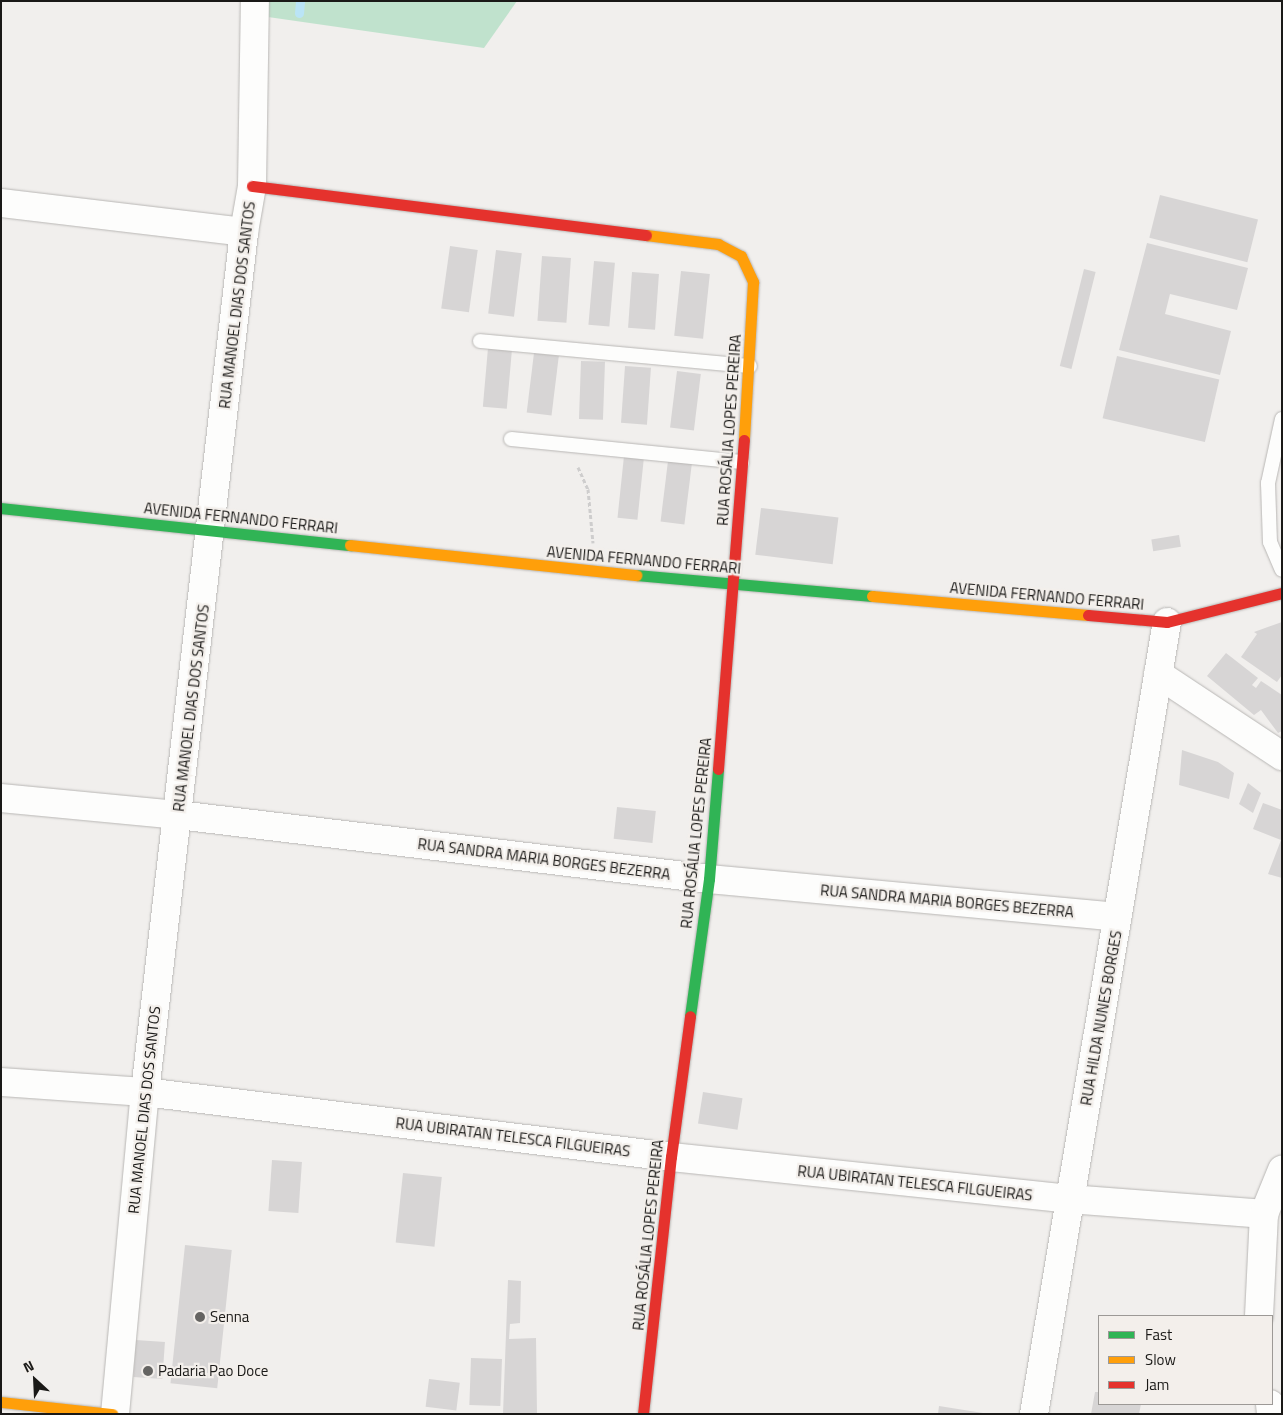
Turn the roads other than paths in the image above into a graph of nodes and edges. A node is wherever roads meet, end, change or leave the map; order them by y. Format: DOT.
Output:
graph roads {
  1 [pos="255,1"];
  2 [pos="252,186"];
  3 [pos="1,203"];
  4 [pos="244,232"];
  5 [pos="480,341"];
  6 [pos="750,366"];
  7 [pos="1282,419"];
  8 [pos="511,439"];
  9 [pos="742,462"];
  10 [pos="1,508"];
  11 [pos="212,530"];
  12 [pos="1282,570"];
  13 [pos="733,584"];
  14 [pos="1282,594"];
  15 [pos="1167,622"];
  16 [pos="1158,674"];
  17 [pos="1282,756"];
  18 [pos="1,798"];
  19 [pos="178,815"];
  20 [pos="709,879"];
  21 [pos="1118,917"];
  22 [pos="1,1082"];
  23 [pos="145,1092"];
  24 [pos="671,1157"];
  25 [pos="1282,1170"];
  26 [pos="1070,1199"];
  27 [pos="1264,1214"];
  28 [pos="1259,1315"];
  29 [pos="1,1402"];
  30 [pos="113,1414"];
  31 [pos="643,1414"];
  32 [pos="1034,1414"];
  1 -- 2 [label="street, RUA MANOEL DIAS DOS SANTOS"];
  2 -- 4 [label="street, RUA MANOEL DIAS DOS SANTOS"];
  2 -- 6 [label="street, RUA ROSÁLIA LOPES PEREIRA"];
  3 -- 4 [label="street"];
  4 -- 11 [label="street, RUA MANOEL DIAS DOS SANTOS"];
  5 -- 6 [label="lane"];
  6 -- 9 [label="street, RUA ROSÁLIA LOPES PEREIRA"];
  7 -- 12 [label="lane"];
  8 -- 9 [label="lane"];
  9 -- 13 [label="street, RUA ROSÁLIA LOPES PEREIRA"];
  10 -- 11 [label="street, AVENIDA FERNANDO FERRARI"];
  11 -- 13 [label="street, AVENIDA FERNANDO FERRARI"];
  11 -- 19 [label="street, RUA MANOEL DIAS DOS SANTOS"];
  13 -- 15 [label="street, AVENIDA FERNANDO FERRARI"];
  13 -- 20 [label="street, RUA ROSÁLIA LOPES PEREIRA"];
  14 -- 15 [label="street, AVENIDA FERNANDO FERRARI"];
  15 -- 16 [label="street, RUA HILDA NUNES BORGES"];
  16 -- 17 [label="street"];
  16 -- 21 [label="street, RUA HILDA NUNES BORGES"];
  18 -- 19 [label="street, RUA SANDRA MARIA BORGES BEZERRA"];
  19 -- 20 [label="street, RUA SANDRA MARIA BORGES BEZERRA"];
  19 -- 23 [label="street, RUA MANOEL DIAS DOS SANTOS"];
  20 -- 21 [label="street, RUA SANDRA MARIA BORGES BEZERRA"];
  20 -- 24 [label="street, RUA ROSÁLIA LOPES PEREIRA"];
  21 -- 26 [label="street, RUA HILDA NUNES BORGES"];
  22 -- 23 [label="street, RUA UBIRATAN TELESCA FILGUEIRAS"];
  23 -- 24 [label="street, RUA UBIRATAN TELESCA FILGUEIRAS"];
  23 -- 30 [label="street, RUA MANOEL DIAS DOS SANTOS"];
  24 -- 26 [label="street, RUA UBIRATAN TELESCA FILGUEIRAS"];
  24 -- 31 [label="street, RUA ROSÁLIA LOPES PEREIRA"];
  25 -- 27 [label="street"];
  26 -- 27 [label="street, RUA UBIRATAN TELESCA FILGUEIRAS"];
  26 -- 32 [label="street, RUA HILDA NUNES BORGES"];
  27 -- 28 [label="street"];
  29 -- 30 [label="street"];
}
